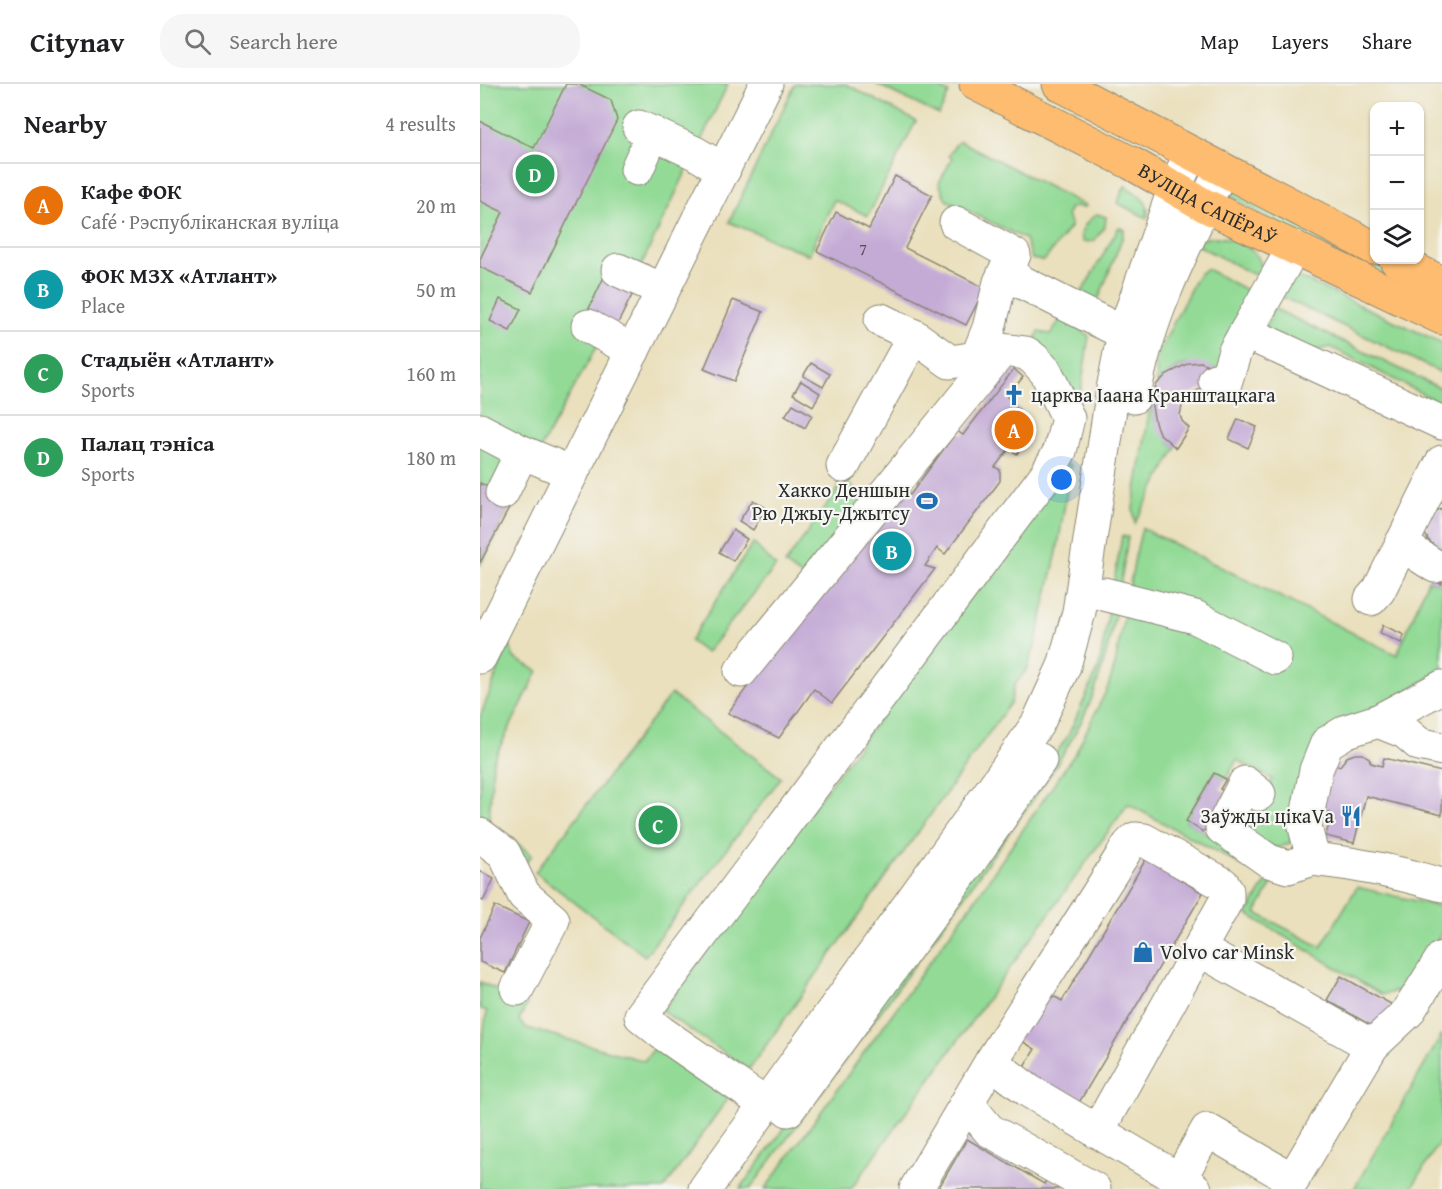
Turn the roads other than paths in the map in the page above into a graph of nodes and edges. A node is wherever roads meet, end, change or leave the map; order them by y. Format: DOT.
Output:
graph roads {
  1 [pos="766,84"];
  2 [pos="976,84"];
  3 [pos="1059,84"];
  4 [pos="1191,153"];
  5 [pos="637,169"];
  6 [pos="724,170"];
  7 [pos="1222,170"];
  8 [pos="1175,187"];
  9 [pos="1204,205"];
  10 [pos="956,223"];
  11 [pos="1370,246"];
  12 [pos="1294,247"];
  13 [pos="1404,264"];
  14 [pos="618,270"];
  15 [pos="1004,273"];
  16 [pos="1442,283"];
  17 [pos="663,290"];
  18 [pos="1442,318"];
  19 [pos="881,320"];
  20 [pos="588,326"];
  21 [pos="1247,330"];
  22 [pos="914,336"];
  23 [pos="1135,338"];
  24 [pos="633,351"];
  25 [pos="989,354"];
  26 [pos="1215,380"];
  27 [pos="1124,387"];
  28 [pos="1442,423"];
  29 [pos="480,430"];
  30 [pos="522,452"];
  31 [pos="843,466"];
  32 [pos="572,473"];
  33 [pos="1435,482"];
  34 [pos="502,494"];
  35 [pos="1401,544"];
  36 [pos="1435,566"];
  37 [pos="1104,594"];
  38 [pos="1371,599"];
  39 [pos="480,657"];
  40 [pos="1275,658"];
  41 [pos="741,671"];
  42 [pos="1442,687"];
  43 [pos="1377,721"];
  44 [pos="1442,749"];
  45 [pos="1259,794"];
  46 [pos="480,835"];
  47 [pos="1313,859"];
  48 [pos="1442,885"];
  49 [pos="1200,950"];
  50 [pos="1442,958"];
  51 [pos="518,989"];
  52 [pos="1372,1046"];
  53 [pos="991,1062"];
  54 [pos="967,1103"];
  55 [pos="765,1104"];
  56 [pos="1097,1132"];
  57 [pos="1187,1184"];
  58 [pos="1290,1184"];
  59 [pos="705,1189"];
  60 [pos="731,1189"];
  61 [pos="916,1189"];
  62 [pos="1094,1189"];
  1 -- 6 [label="street"];
  2 -- 8 [label="main road, ВУЛІЦА САПЁРАЎ"];
  3 -- 4 [label="main road, ВУЛІЦА САПЁРАЎ"];
  4 -- 7 [label="main road, ВУЛІЦА САПЁРАЎ"];
  4 -- 8 [label="street"];
  5 -- 6 [label="street"];
  6 -- 17 [label="street"];
  7 -- 9 [label="street"];
  7 -- 11 [label="main road, ВУЛІЦА САПЁРАЎ"];
  8 -- 9 [label="main road, ВУЛІЦА САПЁРАЎ"];
  8 -- 23 [label="street"];
  9 -- 12 [label="main road, ВУЛІЦА САПЁРАЎ"];
  9 -- 23 [label="street"];
  10 -- 15 [label="street"];
  12 -- 18 [label="main road, ВУЛІЦА САПЁРАЎ"];
  12 -- 21 [label="street"];
  13 -- 16 [label="main road"];
  14 -- 17 [label="street"];
  15 -- 23 [label="street"];
  15 -- 25 [label="street"];
  17 -- 24 [label="street"];
  19 -- 22 [label="street"];
  20 -- 24 [label="street"];
  21 -- 26 [label="street"];
  21 -- 28 [label="street"];
  22 -- 25 [label="street"];
  22 -- 31 [label="street"];
  23 -- 27 [label="street"];
  24 -- 32 [label="street"];
  25 -- 41 [label="street"];
  25 -- 55 [label="street"];
  27 -- 37 [label="street"];
  27 -- 55 [label="street"];
  29 -- 30 [label="street"];
  30 -- 32 [label="street"];
  30 -- 34 [label="street"];
  32 -- 39 [label="street"];
  33 -- 35 [label="street"];
  35 -- 36 [label="street"];
  35 -- 38 [label="street"];
  37 -- 40 [label="street"];
  37 -- 60 [label="street"];
  42 -- 43 [label="street"];
  43 -- 44 [label="street"];
  43 -- 47 [label="street"];
  45 -- 47 [label="street"];
  46 -- 51 [label="street"];
  47 -- 48 [label="street"];
  49 -- 52 [label="street"];
  49 -- 53 [label="street"];
  49 -- 56 [label="street"];
  50 -- 52 [label="street"];
  52 -- 58 [label="street"];
  53 -- 54 [label="street"];
  53 -- 56 [label="street"];
  54 -- 61 [label="street"];
  54 -- 62 [label="street"];
  55 -- 59 [label="street"];
  56 -- 57 [label="street"];
  57 -- 58 [label="street"];
}
